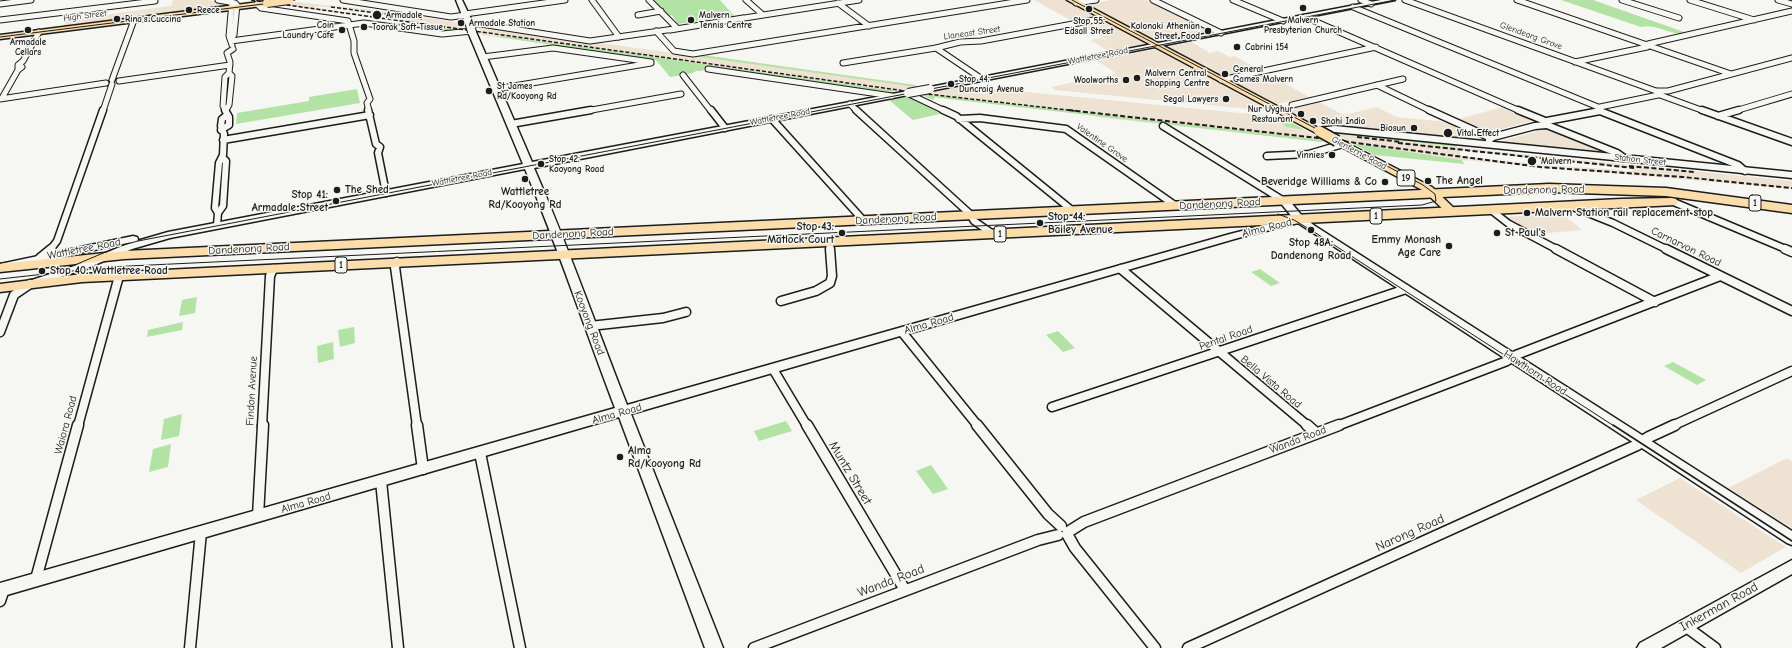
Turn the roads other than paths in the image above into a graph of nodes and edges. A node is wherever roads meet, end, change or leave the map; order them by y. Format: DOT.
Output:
graph roads {
  1 [pos="31,0"];
  2 [pos="218,0"];
  3 [pos="288,0"];
  4 [pos="292,0"];
  5 [pos="343,0"];
  6 [pos="459,0"];
  7 [pos="565,0"];
  8 [pos="592,0"];
  9 [pos="649,0"];
  10 [pos="746,0"];
  11 [pos="812,0"];
  12 [pos="859,0"];
  13 [pos="1027,0"];
  14 [pos="1096,0"];
  15 [pos="1153,0"];
  16 [pos="1243,0"];
  17 [pos="1392,0"];
  18 [pos="1405,0"];
  19 [pos="1517,0"];
  20 [pos="1622,0"];
  21 [pos="1690,0"];
  22 [pos="1778,0"];
  23 [pos="21,1"];
  24 [pos="154,1"];
  25 [pos="1234,1"];
  26 [pos="1411,1"];
  27 [pos="1073,2"];
  28 [pos="1370,2"];
  29 [pos="838,3"];
  30 [pos="0,4"];
  31 [pos="1792,4"];
  32 [pos="263,5"];
  33 [pos="1357,5"];
  34 [pos="233,6"];
  35 [pos="819,6"];
  36 [pos="660,11"];
  37 [pos="1792,11"];
  38 [pos="764,14"];
  39 [pos="465,15"];
  40 [pos="638,15"];
  41 [pos="1307,16"];
  42 [pos="1105,18"];
  43 [pos="1679,18"];
  44 [pos="0,20"];
  45 [pos="134,20"];
  46 [pos="1755,20"];
  47 [pos="1281,21"];
  48 [pos="350,25"];
  49 [pos="870,26"];
  50 [pos="676,28"];
  51 [pos="472,29"];
  52 [pos="658,31"];
  53 [pos="39,32"];
  54 [pos="1221,33"];
  55 [pos="0,37"];
  56 [pos="619,37"];
  57 [pos="231,39"];
  58 [pos="1156,45"];
  59 [pos="1648,46"];
  60 [pos="1376,47"];
  61 [pos="936,48"];
  62 [pos="483,58"];
  63 [pos="1792,58"];
  64 [pos="842,63"];
  65 [pos="1576,63"];
  66 [pos="230,65"];
  67 [pos="708,70"];
  68 [pos="1730,74"];
  69 [pos="683,75"];
  70 [pos="982,79"];
  71 [pos="1403,79"];
  72 [pos="1221,80"];
  73 [pos="110,82"];
  74 [pos="1376,85"];
  75 [pos="496,89"];
  76 [pos="908,93"];
  77 [pos="1658,93"];
  78 [pos="681,94"];
  79 [pos="1792,94"];
  80 [pos="892,96"];
  81 [pos="1,98"];
  82 [pos="850,104"];
  83 [pos="1292,105"];
  84 [pos="1599,109"];
  85 [pos="370,115"];
  86 [pos="1718,116"];
  87 [pos="772,119"];
  88 [pos="959,119"];
  89 [pos="1546,123"];
  90 [pos="511,124"];
  91 [pos="1162,126"];
  92 [pos="726,128"];
  93 [pos="1316,130"];
  94 [pos="223,140"];
  95 [pos="1491,142"];
  96 [pos="1792,142"];
  97 [pos="1340,143"];
  98 [pos="1267,156"];
  99 [pos="1620,158"];
  100 [pos="528,166"];
  101 [pos="1740,170"];
  102 [pos="1792,175"];
  103 [pos="1631,190"];
  104 [pos="1494,191"];
  105 [pos="386,193"];
  106 [pos="1434,194"];
  107 [pos="1284,201"];
  108 [pos="1650,202"];
  109 [pos="1676,202"];
  110 [pos="1176,206"];
  111 [pos="1570,206"];
  112 [pos="1523,208"];
  113 [pos="1792,209"];
  114 [pos="1491,210"];
  115 [pos="1073,211"];
  116 [pos="1452,212"];
  117 [pos="971,215"];
  118 [pos="1792,217"];
  119 [pos="1299,219"];
  120 [pos="863,220"];
  121 [pos="1234,222"];
  122 [pos="217,225"];
  123 [pos="168,234"];
  124 [pos="993,234"];
  125 [pos="556,235"];
  126 [pos="1234,236"];
  127 [pos="57,241"];
  128 [pos="830,242"];
  129 [pos="76,252"];
  130 [pos="1792,252"];
  131 [pos="563,254"];
  132 [pos="106,256"];
  133 [pos="40,258"];
  134 [pos="398,262"];
  135 [pos="0,268"];
  136 [pos="273,269"];
  137 [pos="1120,269"];
  138 [pos="119,276"];
  139 [pos="1720,276"];
  140 [pos="32,283"];
  141 [pos="6,290"];
  142 [pos="1406,290"];
  143 [pos="781,301"];
  144 [pos="1655,302"];
  145 [pos="1792,311"];
  146 [pos="686,312"];
  147 [pos="590,326"];
  148 [pos="0,332"];
  149 [pos="902,332"];
  150 [pos="1218,352"];
  151 [pos="1512,358"];
  152 [pos="773,369"];
  153 [pos="1792,371"];
  154 [pos="1052,407"];
  155 [pos="623,412"];
  156 [pos="1316,433"];
  157 [pos="1642,442"];
  158 [pos="480,453"];
  159 [pos="423,469"];
  160 [pos="381,481"];
  161 [pos="258,516"];
  162 [pos="1061,531"];
  163 [pos="201,532"];
  164 [pos="1792,539"];
  165 [pos="1792,566"];
  166 [pos="36,579"];
  167 [pos="905,590"];
  168 [pos="1,593"];
  169 [pos="1685,626"];
  170 [pos="190,648"];
  171 [pos="398,648"];
  172 [pos="520,648"];
  173 [pos="714,648"];
  174 [pos="754,648"];
  175 [pos="1155,648"];
  176 [pos="1188,648"];
  177 [pos="1646,648"];
  178 [pos="1715,648"];
  1 -- 23 [label="street"];
  2 -- 34 [label="street"];
  3 -- 4 [label="main road, High Street"];
  3 -- 32 [label="main road, High Street, bridge"];
  5 -- 39 [label="street"];
  6 -- 39 [label="street, Kooyong Road"];
  7 -- 39 [label="street"];
  8 -- 56 [label="street"];
  9 -- 36 [label="street"];
  10 -- 38 [label="street"];
  11 -- 35 [label="street"];
  12 -- 29 [label="street"];
  13 -- 49 [label="street"];
  14 -- 27 [label="street"];
  15 -- 54 [label="street"];
  16 -- 25 [label="street"];
  17 -- 28 [label="street, Wattletree Road"];
  18 -- 26 [label="street, Glendearg Grove"];
  19 -- 59 [label="street"];
  20 -- 43 [label="street"];
  21 -- 46 [label="street"];
  22 -- 31 [label="street"];
  23 -- 30 [label="street"];
  24 -- 44 [label="street"];
  25 -- 47 [label="street"];
  26 -- 65 [label="street, Glendearg Grove"];
  27 -- 42 [label="main road, Glenferrie Road / 19"];
  28 -- 33 [label="street, Wattletree Road"];
  29 -- 35 [label="street"];
  29 -- 49 [label="street"];
  32 -- 34 [label="main road, High Street"];
  32 -- 48 [label="street"];
  33 -- 41 [label="street, Wattletree Road"];
  33 -- 84 [label="street"];
  34 -- 45 [label="main road, High Street"];
  34 -- 57 [label="street"];
  35 -- 38 [label="street"];
  36 -- 40 [label="street"];
  36 -- 50 [label="street"];
  37 -- 46 [label="street"];
  38 -- 50 [label="street"];
  39 -- 51 [label="street, Kooyong Road"];
  41 -- 47 [label="street, Wattletree Road"];
  41 -- 60 [label="street"];
  42 -- 58 [label="main road, Glenferrie Road / 19"];
  42 -- 61 [label="street, Llaneast Street"];
  45 -- 53 [label="main road, High Street"];
  45 -- 73 [label="street"];
  46 -- 59 [label="street"];
  47 -- 54 [label="street, Wattletree Road"];
  48 -- 51 [label="street"];
  48 -- 57 [label="street"];
  48 -- 85 [label="street"];
  49 -- 52 [label="street"];
  50 -- 52 [label="street"];
  51 -- 56 [label="street"];
  51 -- 62 [label="street, Kooyong Road"];
  52 -- 56 [label="street"];
  53 -- 55 [label="main road, High Street"];
  53 -- 81 [label="street"];
  54 -- 58 [label="street, Wattletree Road"];
  57 -- 66 [label="street"];
  58 -- 70 [label="street, Wattletree Road"];
  58 -- 72 [label="main road, Glenferrie Road / 19"];
  59 -- 65 [label="street"];
  59 -- 68 [label="street"];
  60 -- 72 [label="street"];
  60 -- 89 [label="street"];
  61 -- 64 [label="street, Llaneast Street"];
  61 -- 70 [label="street"];
  62 -- 75 [label="street, Kooyong Road"];
  62 -- 75 [label="street"];
  63 -- 68 [label="street"];
  65 -- 77 [label="street, Glendearg Grove"];
  66 -- 73 [label="street"];
  66 -- 94 [label="street"];
  67 -- 80 [label="street"];
  68 -- 77 [label="street"];
  69 -- 92 [label="street"];
  70 -- 76 [label="street, Wattletree Road, bridge"];
  71 -- 74 [label="street"];
  72 -- 93 [label="main road, Glenferrie Road / 19"];
  73 -- 81 [label="street"];
  73 -- 127 [label="street"];
  74 -- 83 [label="street"];
  74 -- 95 [label="street"];
  75 -- 90 [label="street, Kooyong Road"];
  76 -- 80 [label="street, Wattletree Road"];
  76 -- 88 [label="street"];
  77 -- 84 [label="street"];
  77 -- 86 [label="street, Glendearg Grove"];
  78 -- 90 [label="street"];
  79 -- 86 [label="street"];
  80 -- 82 [label="street, Wattletree Road"];
  82 -- 87 [label="street, Wattletree Road"];
  82 -- 117 [label="street"];
  84 -- 89 [label="street"];
  84 -- 101 [label="street"];
  85 -- 94 [label="street"];
  85 -- 105 [label="street"];
  86 -- 96 [label="street, Glendearg Grove"];
  87 -- 92 [label="street, Wattletree Road"];
  87 -- 120 [label="street"];
  88 -- 110 [label="street, Valentine Grove"];
  88 -- 115 [label="street"];
  89 -- 95 [label="street"];
  89 -- 99 [label="street"];
  90 -- 100 [label="street, Kooyong Road"];
  91 -- 107 [label="street"];
  92 -- 100 [label="street, Wattletree Road"];
  93 -- 95 [label="street, Station Street"];
  93 -- 97 [label="main road, Glenferrie Road / 19, bridge"];
  94 -- 122 [label="street"];
  95 -- 99 [label="street, Station Street"];
  97 -- 98 [label="street"];
  97 -- 106 [label="main road, Glenferrie Road / 19"];
  99 -- 101 [label="street, Station Street"];
  100 -- 105 [label="street, Wattletree Road"];
  100 -- 125 [label="street, Kooyong Road"];
  101 -- 102 [label="street, Station Street"];
  103 -- 104 [label="highway, Dandenong Road / 1"];
  103 -- 108 [label="highway"];
  103 -- 113 [label="highway, Dandenong Road / 1"];
  104 -- 106 [label="highway, Dandenong Road / 1"];
  104 -- 112 [label="highway"];
  105 -- 122 [label="street, Wattletree Road"];
  106 -- 107 [label="highway, Dandenong Road / 1"];
  106 -- 116 [label="main road, Glenferrie Road / 19"];
  107 -- 110 [label="highway, Dandenong Road / 1"];
  107 -- 119 [label="street, Hawthorn Road"];
  108 -- 109 [label="highway, Dandenong Road / 1"];
  108 -- 111 [label="highway, Dandenong Road / 1"];
  109 -- 118 [label="highway, Dandenong Road / 1"];
  109 -- 130 [label="street"];
  110 -- 115 [label="highway, Dandenong Road / 1"];
  111 -- 112 [label="highway, Dandenong Road / 1"];
  111 -- 139 [label="street, Carnarvon Road"];
  112 -- 114 [label="highway, Dandenong Road / 1"];
  114 -- 116 [label="highway, Dandenong Road / 1"];
  114 -- 144 [label="street"];
  115 -- 117 [label="highway, Dandenong Road / 1"];
  116 -- 119 [label="highway, Dandenong Road / 1"];
  117 -- 120 [label="highway, Dandenong Road / 1"];
  117 -- 124 [label="street"];
  119 -- 121 [label="highway, Dandenong Road / 1"];
  119 -- 126 [label="street, Alma Road"];
  119 -- 142 [label="street, Hawthorn Road"];
  120 -- 125 [label="highway, Dandenong Road / 1"];
  121 -- 124 [label="highway, Dandenong Road / 1"];
  121 -- 126 [label="street, Alma Road"];
  122 -- 123 [label="street, Wattletree Road"];
  123 -- 129 [label="street, Wattletree Road"];
  123 -- 132 [label="street, Wattletree Road"];
  124 -- 128 [label="highway, Dandenong Road / 1"];
  125 -- 131 [label="street, Kooyong Road"];
  125 -- 132 [label="highway, Dandenong Road / 1"];
  126 -- 137 [label="street, Alma Road"];
  127 -- 129 [label="street"];
  127 -- 133 [label="street"];
  128 -- 131 [label="highway, Dandenong Road / 1"];
  128 -- 143 [label="street"];
  129 -- 133 [label="street, Wattletree Road"];
  131 -- 134 [label="highway, Dandenong Road / 1"];
  131 -- 147 [label="street, Kooyong Road"];
  132 -- 135 [label="highway, Dandenong Road / 1"];
  132 -- 140 [label="street, Wattletree Road"];
  133 -- 135 [label="street, Wattletree Road"];
  134 -- 136 [label="highway, Dandenong Road / 1"];
  134 -- 159 [label="street"];
  136 -- 138 [label="highway, Dandenong Road / 1"];
  136 -- 161 [label="street, Findon Avenue"];
  137 -- 149 [label="street, Alma Road"];
  137 -- 150 [label="street, Bella Vista Road"];
  138 -- 140 [label="highway, Dandenong Road / 1"];
  138 -- 166 [label="street, Waiora Road"];
  139 -- 144 [label="street, Wanda Road"];
  139 -- 145 [label="street, Carnarvon Road"];
  140 -- 141 [label="highway, Dandenong Road / 1"];
  141 -- 148 [label="street"];
  142 -- 150 [label="street, Pental Road"];
  142 -- 151 [label="street, Hawthorn Road"];
  144 -- 151 [label="street, Wanda Road"];
  146 -- 147 [label="street"];
  147 -- 155 [label="street, Kooyong Road"];
  149 -- 152 [label="street, Alma Road"];
  149 -- 162 [label="street"];
  150 -- 154 [label="street, Pental Road"];
  150 -- 156 [label="street, Bella Vista Road"];
  151 -- 156 [label="street, Wanda Road"];
  151 -- 157 [label="street, Hawthorn Road"];
  152 -- 155 [label="street, Alma Road"];
  152 -- 167 [label="street, Muntz Street"];
  153 -- 157 [label="street, Narong Road"];
  155 -- 158 [label="street, Alma Road"];
  155 -- 173 [label="street, Kooyong Road"];
  156 -- 162 [label="street, Wanda Road"];
  157 -- 164 [label="street, Hawthorn Road"];
  157 -- 176 [label="street, Narong Road"];
  158 -- 159 [label="street, Alma Road"];
  158 -- 172 [label="street"];
  159 -- 160 [label="street, Alma Road"];
  160 -- 161 [label="street, Alma Road"];
  160 -- 171 [label="street"];
  161 -- 163 [label="street, Alma Road"];
  162 -- 167 [label="street, Wanda Road"];
  162 -- 175 [label="street"];
  163 -- 166 [label="street, Alma Road"];
  163 -- 170 [label="street"];
  165 -- 169 [label="street, Inkerman Road"];
  166 -- 168 [label="street, Alma Road"];
  167 -- 174 [label="street, Wanda Road"];
  169 -- 177 [label="street, Inkerman Road"];
  169 -- 178 [label="street"];
}
